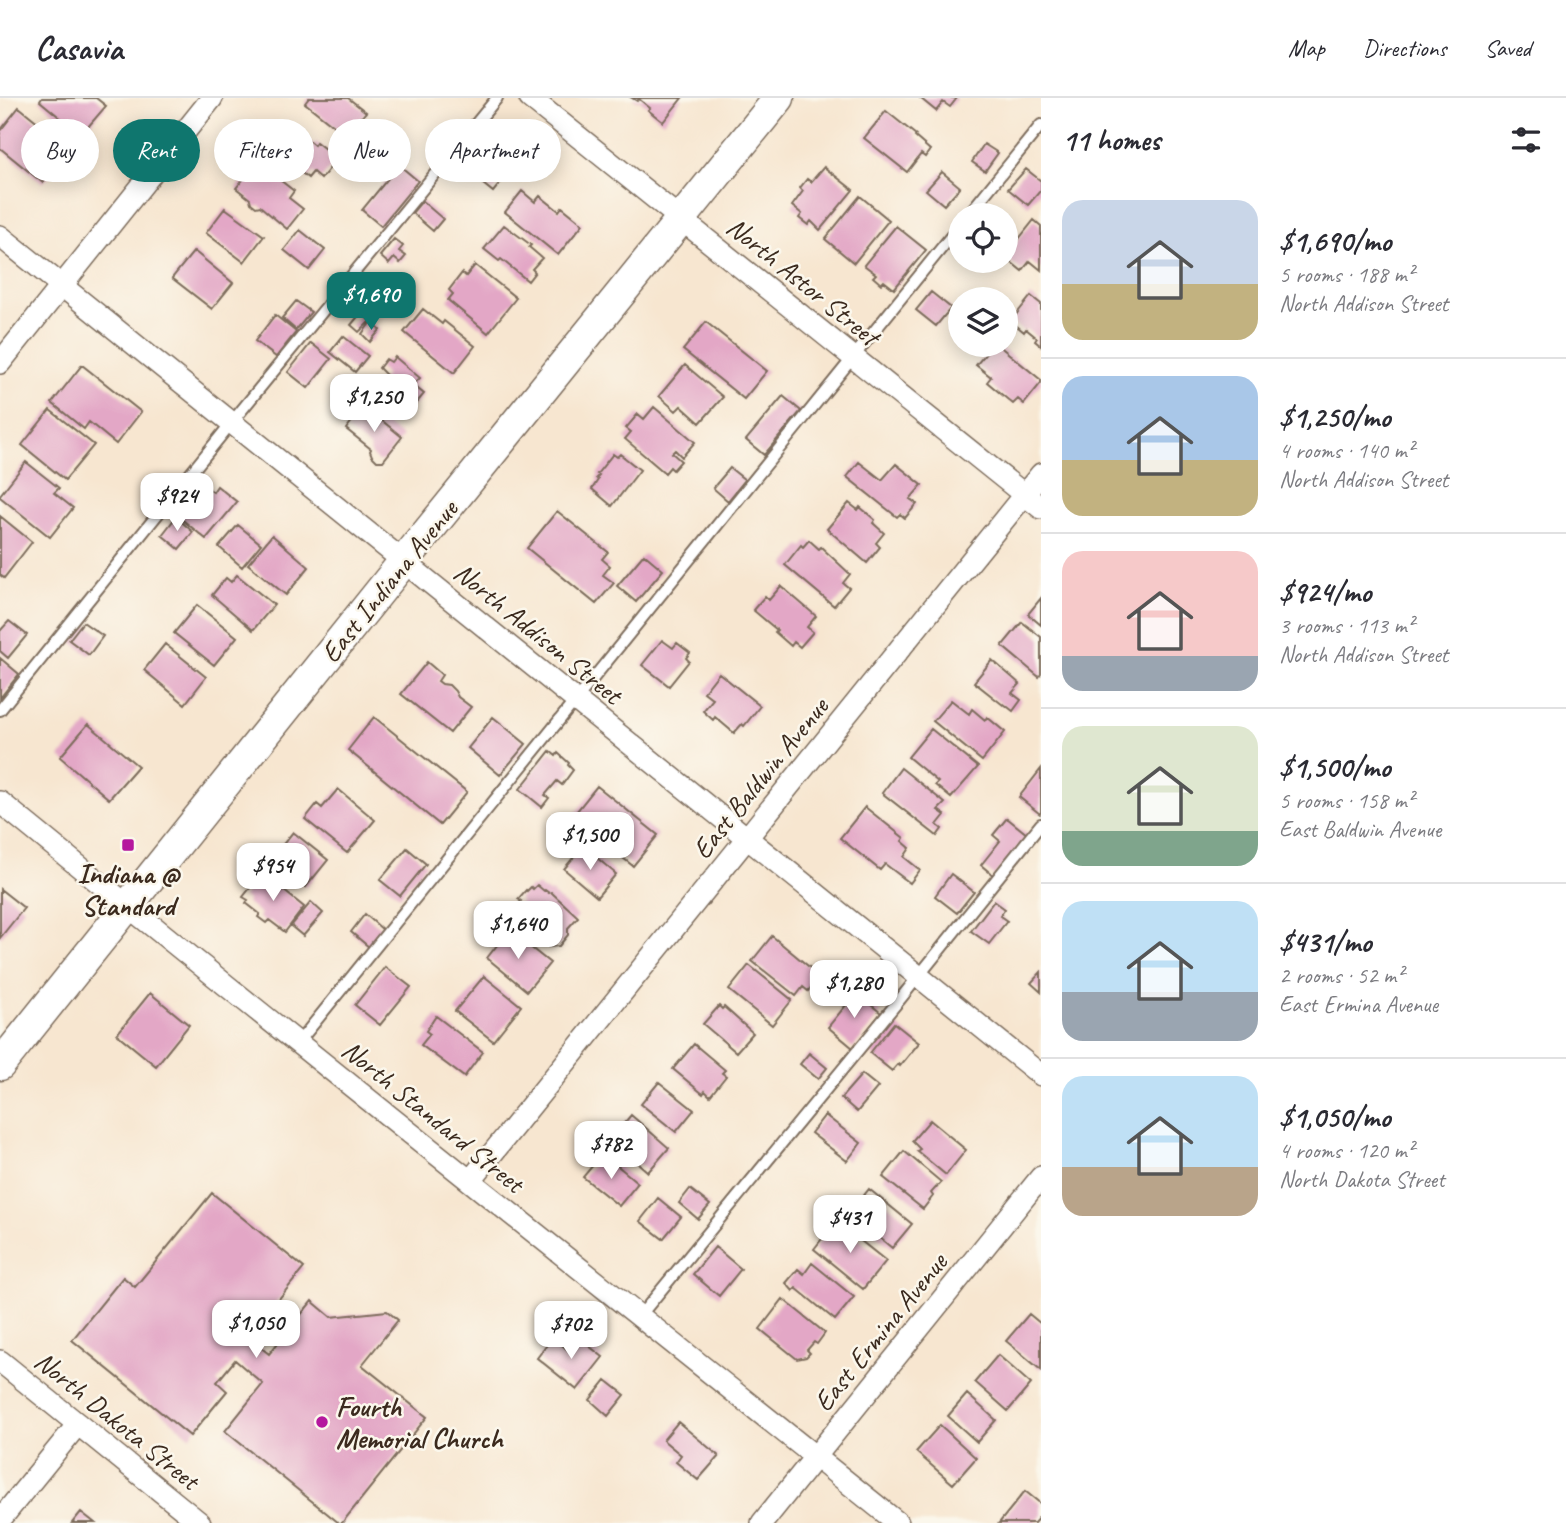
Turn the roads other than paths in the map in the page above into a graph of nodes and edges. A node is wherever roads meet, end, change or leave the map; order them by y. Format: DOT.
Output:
graph roads {
  1 [pos="212,98"];
  2 [pos="497,98"];
  3 [pos="530,98"];
  4 [pos="779,98"];
  5 [pos="1041,125"];
  6 [pos="978,203"];
  7 [pos="681,220"];
  8 [pos="0,236"];
  9 [pos="948,240"];
  10 [pos="62,286"];
  11 [pos="853,357"];
  12 [pos="0,363"];
  13 [pos="232,422"];
  14 [pos="1041,474"];
  15 [pos="1033,501"];
  16 [pos="404,561"];
  17 [pos="576,699"];
  18 [pos="0,710"];
  19 [pos="0,802"];
  20 [pos="1041,824"];
  21 [pos="747,838"];
  22 [pos="127,906"];
  23 [pos="919,976"];
  24 [pos="298,1043"];
  25 [pos="0,1065"];
  26 [pos="1041,1075"];
  27 [pos="1041,1177"];
  28 [pos="470,1181"];
  29 [pos="639,1317"];
  30 [pos="0,1361"];
  31 [pos="78,1424"];
  32 [pos="815,1457"];
  33 [pos="0,1520"];
  34 [pos="200,1523"];
  35 [pos="762,1523"];
  36 [pos="898,1523"];
  1 -- 10 [label="street"];
  2 -- 13 [label="lane"];
  3 -- 7 [label="street, North Astor Street"];
  4 -- 7 [label="main road, East Indiana Avenue"];
  5 -- 6 [label="lane"];
  7 -- 11 [label="street, North Astor Street"];
  7 -- 16 [label="main road, East Indiana Avenue"];
  8 -- 10 [label="street, North Addison Street"];
  9 -- 11 [label="lane"];
  10 -- 12 [label="street"];
  10 -- 13 [label="street, North Addison Street"];
  11 -- 15 [label="street, North Astor Street"];
  11 -- 17 [label="lane"];
  13 -- 16 [label="street, North Addison Street"];
  13 -- 18 [label="lane"];
  14 -- 15 [label="street, East Baldwin Avenue"];
  15 -- 21 [label="street, East Baldwin Avenue"];
  16 -- 17 [label="street, North Addison Street"];
  16 -- 22 [label="main road, East Indiana Avenue"];
  17 -- 21 [label="street, North Addison Street"];
  17 -- 24 [label="lane"];
  19 -- 22 [label="street, North Standard Street"];
  20 -- 23 [label="lane"];
  21 -- 23 [label="street, North Addison Street"];
  21 -- 28 [label="street, East Baldwin Avenue"];
  22 -- 24 [label="street, North Standard Street"];
  22 -- 25 [label="main road, East Indiana Avenue"];
  23 -- 26 [label="street, North Addison Street"];
  23 -- 29 [label="lane"];
  24 -- 28 [label="street, North Standard Street"];
  27 -- 32 [label="street, East Ermina Avenue"];
  28 -- 29 [label="street, North Standard Street"];
  29 -- 32 [label="street, North Standard Street"];
  30 -- 31 [label="street, North Dakota Street"];
  31 -- 33 [label="street"];
  31 -- 34 [label="street, North Dakota Street"];
  32 -- 35 [label="street, East Ermina Avenue"];
  32 -- 36 [label="street, North Standard Street"];
}
